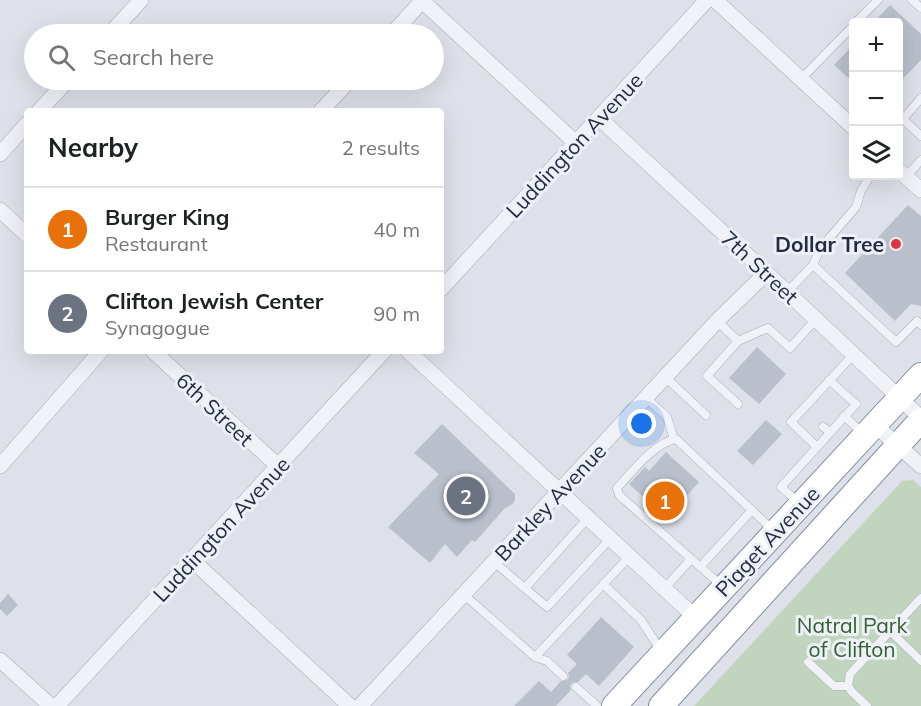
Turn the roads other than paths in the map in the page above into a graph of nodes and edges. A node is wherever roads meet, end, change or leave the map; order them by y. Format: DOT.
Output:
graph roads {
  1 [pos="141,0"];
  2 [pos="422,0"];
  3 [pos="707,0"];
  4 [pos="715,0"];
  5 [pos="878,0"];
  6 [pos="912,0"];
  7 [pos="921,8"];
  8 [pos="861,18"];
  9 [pos="119,24"];
  10 [pos="401,24"];
  11 [pos="849,30"];
  12 [pos="801,79"];
  13 [pos="59,90"];
  14 [pos="341,90"];
  15 [pos="921,98"];
  16 [pos="42,108"];
  17 [pos="324,108"];
  18 [pos="599,118"];
  19 [pos="852,126"];
  20 [pos="24,127"];
  21 [pos="921,136"];
  22 [pos="576,143"];
  23 [pos="0,154"];
  24 [pos="921,160"];
  25 [pos="903,172"];
  26 [pos="903,174"];
  27 [pos="868,180"];
  28 [pos="921,190"];
  29 [pos="0,210"];
  30 [pos="24,232"];
  31 [pos="813,265"];
  32 [pos="766,273"];
  33 [pos="444,286"];
  34 [pos="787,292"];
  35 [pos="816,319"];
  36 [pos="717,321"];
  37 [pos="921,325"];
  38 [pos="738,341"];
  39 [pos="98,354"];
  40 [pos="156,354"];
  41 [pos="381,354"];
  42 [pos="411,354"];
  43 [pos="854,354"];
  44 [pos="921,375"];
  45 [pos="665,377"];
  46 [pos="830,380"];
  47 [pos="646,398"];
  48 [pos="900,398"];
  49 [pos="738,404"];
  50 [pos="706,415"];
  51 [pos="840,417"];
  52 [pos="921,419"];
  53 [pos="823,427"];
  54 [pos="870,430"];
  55 [pos="830,432"];
  56 [pos="674,439"];
  57 [pos="898,445"];
  58 [pos="817,447"];
  59 [pos="0,466"];
  60 [pos="278,466"];
  61 [pos="921,466"];
  62 [pos="559,491"];
  63 [pos="800,505"];
  64 [pos="752,510"];
  65 [pos="588,518"];
  66 [pos="775,532"];
  67 [pos="610,539"];
  68 [pos="629,556"];
  69 [pos="691,559"];
  70 [pos="192,560"];
  71 [pos="494,562"];
  72 [pos="700,567"];
  73 [pos="603,584"];
  74 [pos="525,588"];
  75 [pos="724,588"];
  76 [pos="664,589"];
  77 [pos="464,594"];
  78 [pos="921,598"];
  79 [pos="696,618"];
  80 [pos="890,631"];
  81 [pos="663,654"];
  82 [pos="535,657"];
  83 [pos="0,660"];
  84 [pos="808,662"];
  85 [pos="921,662"];
  86 [pos="563,676"];
  87 [pos="848,686"];
  88 [pos="576,687"];
  89 [pos="51,706"];
  90 [pos="57,706"];
  91 [pos="350,706"];
  92 [pos="360,706"];
  93 [pos="597,706"];
  94 [pos="614,706"];
  95 [pos="661,706"];
  96 [pos="867,706"];
  1 -- 9 [label="street"];
  2 -- 10 [label="street"];
  2 -- 22 [label="street"];
  3 -- 18 [label="street, Luddington Avenue"];
  4 -- 12 [label="street"];
  5 -- 8 [label="lane"];
  6 -- 7 [label="lane"];
  11 -- 12 [label="lane"];
  12 -- 19 [label="street"];
  13 -- 16 [label="street"];
  14 -- 17 [label="street"];
  15 -- 21 [label="lane"];
  18 -- 22 [label="street, Luddington Avenue"];
  18 -- 32 [label="street, 7th Street"];
  20 -- 23 [label="street"];
  22 -- 33 [label="street, Luddington Avenue"];
  24 -- 25 [label="lane"];
  26 -- 28 [label="street"];
  27 -- 31 [label="lane"];
  29 -- 30 [label="street"];
  31 -- 34 [label="lane"];
  31 -- 37 [label="lane"];
  32 -- 34 [label="street, 7th Street"];
  32 -- 36 [label="street, Barkley Avenue"];
  34 -- 35 [label="street, 7th Street"];
  35 -- 38 [label="lane"];
  35 -- 43 [label="street, 7th Street"];
  36 -- 38 [label="lane"];
  36 -- 45 [label="street, Barkley Avenue"];
  38 -- 49 [label="lane"];
  39 -- 59 [label="street"];
  40 -- 60 [label="street, 6th Street"];
  41 -- 60 [label="street, Luddington Avenue"];
  42 -- 62 [label="street"];
  43 -- 46 [label="lane"];
  43 -- 48 [label="street, 7th Street"];
  44 -- 48 [label="highway, Piaget Avenue"];
  45 -- 47 [label="street, Barkley Avenue"];
  45 -- 50 [label="lane"];
  46 -- 51 [label="lane"];
  46 -- 58 [label="lane"];
  47 -- 56 [label="lane"];
  47 -- 62 [label="street, Barkley Avenue"];
  48 -- 52 [label="street, 7th Street"];
  48 -- 54 [label="highway, Piaget Avenue"];
  51 -- 54 [label="lane"];
  51 -- 55 [label="lane"];
  52 -- 57 [label="highway, Piaget Avenue"];
  53 -- 55 [label="lane"];
  54 -- 57 [label="street"];
  54 -- 63 [label="highway, Piaget Avenue"];
  55 -- 58 [label="lane"];
  56 -- 64 [label="lane"];
  56 -- 69 [label="lane"];
  57 -- 61 [label="street"];
  57 -- 95 [label="highway, Piaget Avenue"];
  58 -- 63 [label="lane"];
  60 -- 70 [label="street, Luddington Avenue"];
  62 -- 65 [label="street"];
  62 -- 71 [label="street, Barkley Avenue"];
  63 -- 66 [label="highway, Piaget Avenue"];
  64 -- 66 [label="lane"];
  64 -- 72 [label="lane"];
  65 -- 67 [label="street"];
  65 -- 74 [label="lane"];
  66 -- 75 [label="highway, Piaget Avenue"];
  67 -- 68 [label="street"];
  67 -- 74 [label="lane"];
  68 -- 73 [label="lane"];
  68 -- 76 [label="street"];
  69 -- 72 [label="lane"];
  69 -- 76 [label="lane"];
  70 -- 90 [label="street, Luddington Avenue"];
  70 -- 91 [label="street"];
  71 -- 74 [label="lane"];
  71 -- 77 [label="street, Barkley Avenue"];
  72 -- 75 [label="lane"];
  73 -- 81 [label="lane"];
  73 -- 82 [label="lane"];
  75 -- 79 [label="highway, Piaget Avenue"];
  76 -- 79 [label="street"];
  77 -- 82 [label="lane"];
  77 -- 92 [label="street, Barkley Avenue"];
  78 -- 80 [label="lane"];
  79 -- 81 [label="highway, Piaget Avenue"];
  80 -- 85 [label="lane"];
  80 -- 87 [label="lane"];
  81 -- 94 [label="highway, Piaget Avenue"];
  82 -- 86 [label="lane"];
  83 -- 89 [label="street"];
  84 -- 87 [label="lane"];
  87 -- 96 [label="lane"];
  88 -- 93 [label="lane"];
}
